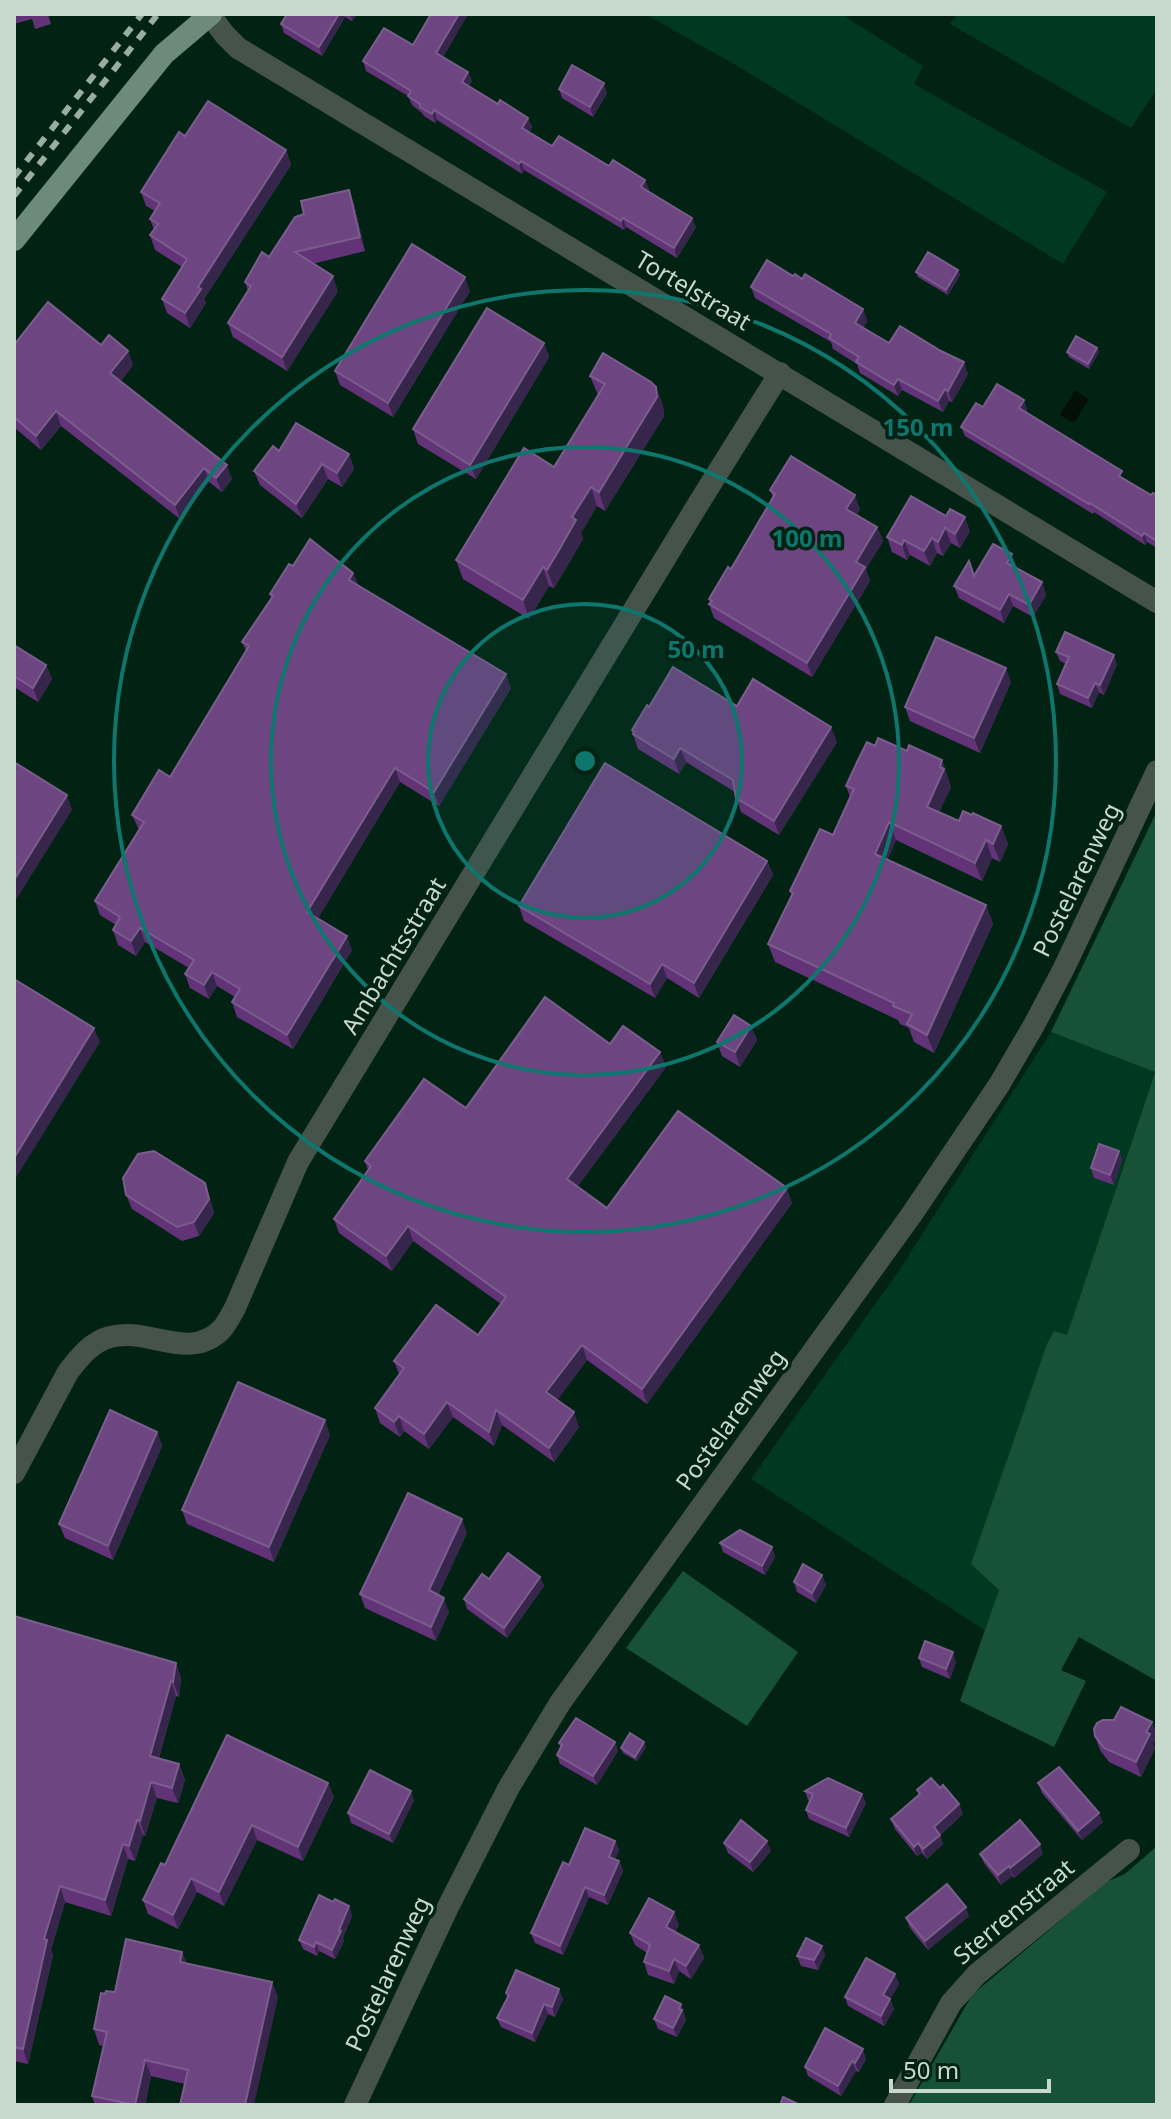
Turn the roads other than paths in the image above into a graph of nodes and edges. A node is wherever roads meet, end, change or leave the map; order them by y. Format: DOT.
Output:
graph roads {
  1 [pos="210,15"];
  2 [pos="14,240"];
  3 [pos="780,373"];
  4 [pos="1157,602"];
  5 [pos="1157,771"];
  6 [pos="14,1473"];
  7 [pos="1129,1850"];
  8 [pos="355,2105"];
  9 [pos="895,2105"];
  1 -- 2 [label="main road"];
  1 -- 3 [label="street, Tortelstraat"];
  3 -- 4 [label="street, Tortelstraat"];
  3 -- 6 [label="street, Ambachtsstraat"];
  5 -- 8 [label="street, Postelarenweg"];
  7 -- 9 [label="street, Sterrenstraat"];
}
